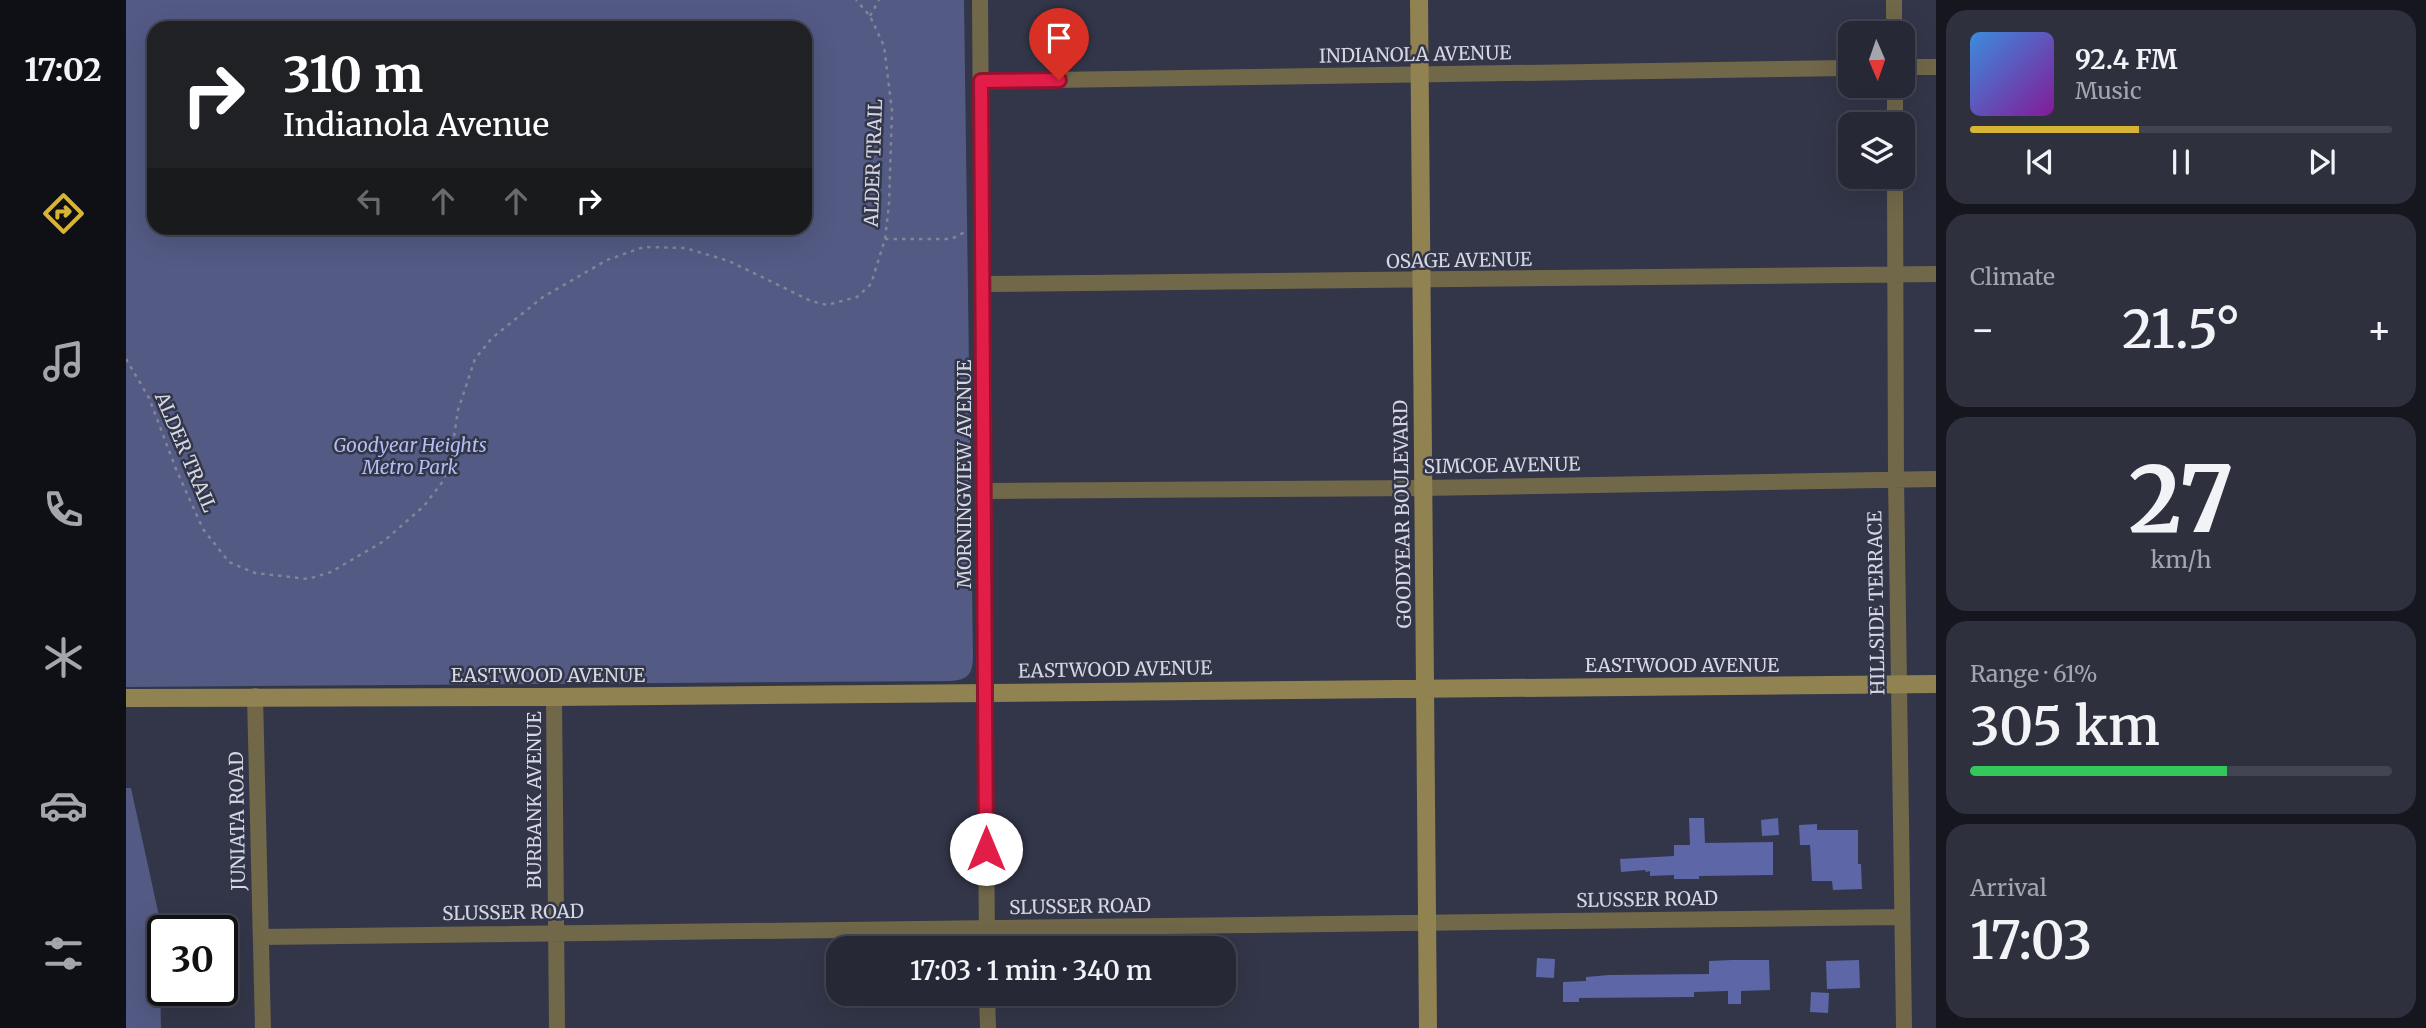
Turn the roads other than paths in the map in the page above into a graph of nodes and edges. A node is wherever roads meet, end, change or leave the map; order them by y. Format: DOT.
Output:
graph roads {
  1 [pos="980,0"];
  2 [pos="1419,0"];
  3 [pos="1894,0"];
  4 [pos="1894,21"];
  5 [pos="1936,67"];
  6 [pos="1838,68"];
  7 [pos="1915,68"];
  8 [pos="1418,75"];
  9 [pos="981,81"];
  10 [pos="1895,189"];
  11 [pos="1936,274"];
  12 [pos="1896,275"];
  13 [pos="1420,281"];
  14 [pos="983,284"];
  15 [pos="1896,479"];
  16 [pos="1936,479"];
  17 [pos="1422,488"];
  18 [pos="985,491"];
  19 [pos="1898,684"];
  20 [pos="1936,684"];
  21 [pos="1425,687"];
  22 [pos="986,691"];
  23 [pos="255,696"];
  24 [pos="554,697"];
  25 [pos="126,698"];
  26 [pos="1900,917"];
  27 [pos="1427,923"];
  28 [pos="987,929"];
  29 [pos="555,932"];
  30 [pos="987,936"];
  31 [pos="261,937"];
  32 [pos="988,1006"];
  33 [pos="263,1028"];
  34 [pos="557,1028"];
  35 [pos="988,1028"];
  36 [pos="1428,1028"];
  37 [pos="1903,1028"];
  1 -- 9 [label="street, MORNINGVIEW AVENUE"];
  2 -- 8 [label="street, GOODYEAR BOULEVARD"];
  3 -- 4 [label="street"];
  5 -- 7 [label="street"];
  6 -- 8 [label="street, INDIANOLA AVENUE"];
  8 -- 9 [label="street, INDIANOLA AVENUE"];
  8 -- 13 [label="street, GOODYEAR BOULEVARD"];
  9 -- 14 [label="street, MORNINGVIEW AVENUE"];
  10 -- 12 [label="street, HILLSIDE TERRACE"];
  11 -- 12 [label="street, OSAGE AVENUE"];
  12 -- 13 [label="street, OSAGE AVENUE"];
  12 -- 15 [label="street, HILLSIDE TERRACE"];
  13 -- 14 [label="street, OSAGE AVENUE"];
  13 -- 17 [label="street, GOODYEAR BOULEVARD"];
  14 -- 18 [label="street, MORNINGVIEW AVENUE"];
  15 -- 16 [label="street, SIMCOE AVENUE"];
  15 -- 17 [label="street, SIMCOE AVENUE"];
  15 -- 19 [label="street, HILLSIDE TERRACE"];
  17 -- 18 [label="street, SIMCOE AVENUE"];
  17 -- 21 [label="street, GOODYEAR BOULEVARD"];
  18 -- 22 [label="street, MORNINGVIEW AVENUE"];
  19 -- 20 [label="street, EASTWOOD AVENUE"];
  19 -- 21 [label="street, EASTWOOD AVENUE"];
  19 -- 26 [label="street, HILLSIDE TERRACE"];
  21 -- 22 [label="street, EASTWOOD AVENUE"];
  21 -- 27 [label="street, GOODYEAR BOULEVARD"];
  22 -- 24 [label="street, EASTWOOD AVENUE"];
  22 -- 28 [label="street, MORNINGVIEW AVENUE"];
  23 -- 24 [label="street, EASTWOOD AVENUE"];
  23 -- 25 [label="street, EASTWOOD AVENUE"];
  23 -- 31 [label="street, JUNIATA ROAD"];
  24 -- 29 [label="street, BURBANK AVENUE"];
  26 -- 27 [label="street, SLUSSER ROAD"];
  26 -- 37 [label="street, HILLSIDE TERRACE"];
  27 -- 28 [label="street, SLUSSER ROAD"];
  27 -- 36 [label="street, GOODYEAR BOULEVARD"];
  28 -- 29 [label="street, SLUSSER ROAD"];
  28 -- 30 [label="street, MORNINGVIEW AVENUE"];
  29 -- 31 [label="street, SLUSSER ROAD"];
  29 -- 34 [label="street, BURBANK AVENUE"];
  31 -- 33 [label="street, JUNIATA ROAD"];
  32 -- 35 [label="street"];
}
